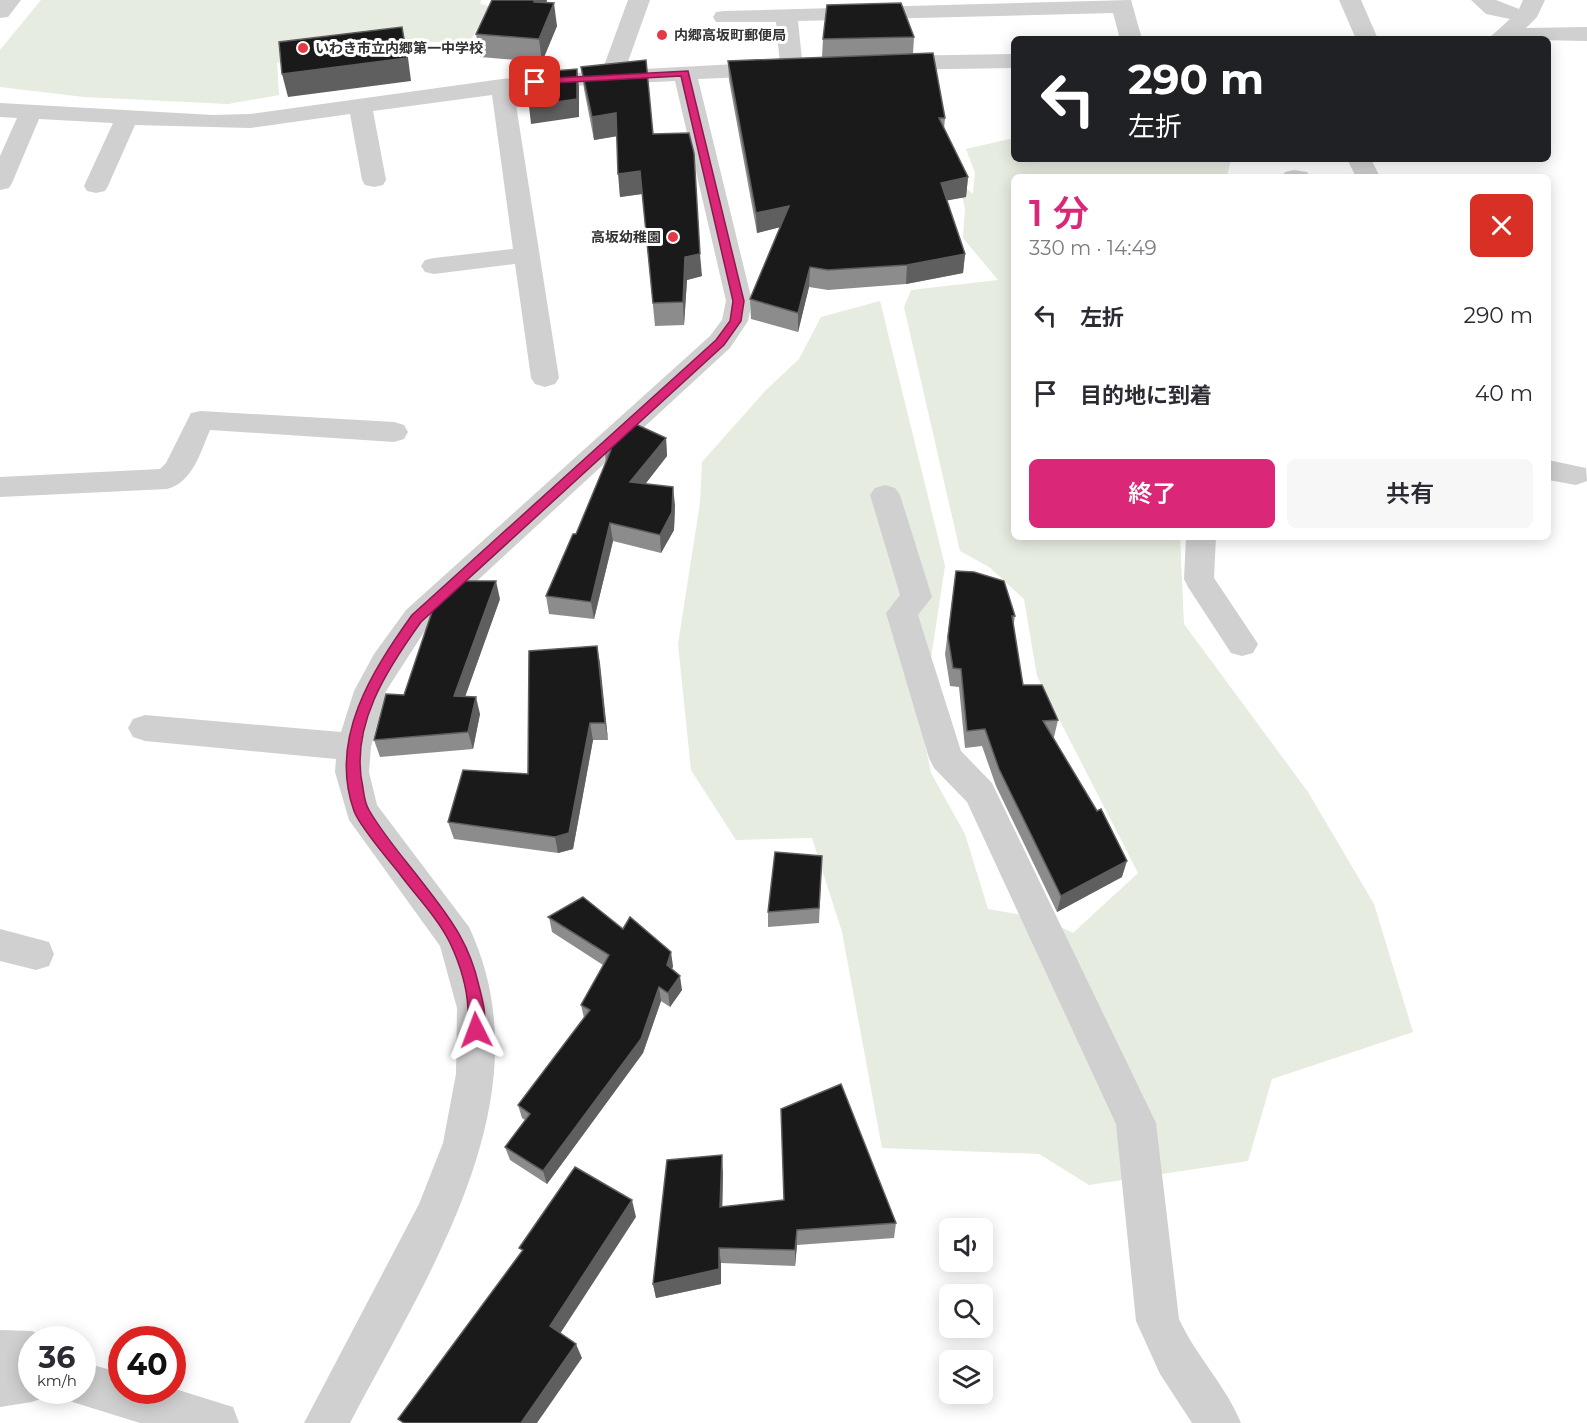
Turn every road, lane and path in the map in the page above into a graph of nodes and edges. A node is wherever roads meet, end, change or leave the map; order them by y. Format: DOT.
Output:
graph roads {
  1 [pos="10,0"];
  2 [pos="639,0"];
  3 [pos="1350,0"];
  4 [pos="1482,0"];
  5 [pos="1121,3"];
  6 [pos="1530,9"];
  7 [pos="0,12"];
  8 [pos="786,15"];
  9 [pos="724,17"];
  10 [pos="1587,34"];
  11 [pos="1130,36"];
  12 [pos="1366,36"];
  13 [pos="1504,36"];
  14 [pos="1531,36"];
  15 [pos="924,37"];
  16 [pos="1011,60"];
  17 [pos="864,64"];
  18 [pos="816,67"];
  19 [pos="792,69"];
  20 [pos="685,73"];
  21 [pos="611,76"];
  22 [pos="502,86"];
  23 [pos="360,105"];
  24 [pos="0,110"];
  25 [pos="31,112"];
  26 [pos="127,117"];
  27 [pos="374,180"];
  28 [pos="0,183"];
  29 [pos="96,186"];
  30 [pos="527,255"];
  31 [pos="434,266"];
  32 [pos="545,378"];
  33 [pos="394,432"];
  34 [pos="1551,471"];
  35 [pos="1576,475"];
  36 [pos="0,487"];
  37 [pos="885,495"];
  38 [pos="1201,540"];
  39 [pos="1242,644"];
  40 [pos="145,728"];
  41 [pos="354,747"];
  42 [pos="0,945"];
  43 [pos="36,954"];
  44 [pos="0,1352"];
  45 [pos="18,1353"];
  46 [pos="18,1382"];
  47 [pos="0,1385"];
  48 [pos="96,1388"];
  49 [pos="332,1420"];
  50 [pos="217,1423"];
  51 [pos="1219,1423"];
  1 -- 7 [label="street"];
  2 -- 21 [label="street"];
  3 -- 12 [label="street"];
  4 -- 6 [label="street"];
  5 -- 11 [label="street"];
  5 -- 15 [label="street"];
  6 -- 13 [label="street"];
  8 -- 9 [label="street"];
  8 -- 15 [label="street"];
  8 -- 19 [label="street"];
  10 -- 14 [label="street"];
  15 -- 16 [label="street"];
  15 -- 17 [label="street"];
  18 -- 19 [label="street"];
  19 -- 20 [label="street"];
  20 -- 21 [label="street"];
  20 -- 41 [label="street"];
  21 -- 22 [label="street"];
  22 -- 23 [label="street"];
  22 -- 30 [label="street"];
  23 -- 26 [label="street"];
  23 -- 27 [label="street"];
  24 -- 25 [label="street"];
  25 -- 26 [label="street"];
  25 -- 28 [label="street"];
  26 -- 29 [label="street"];
  30 -- 31 [label="street"];
  30 -- 32 [label="street"];
  33 -- 36 [label="street"];
  34 -- 35 [label="street"];
  37 -- 51 [label="street"];
  38 -- 39 [label="street"];
  40 -- 41 [label="street"];
  41 -- 49 [label="street"];
  42 -- 43 [label="street"];
  44 -- 45 [label="street"];
  46 -- 47 [label="street"];
  48 -- 50 [label="street"];
}
